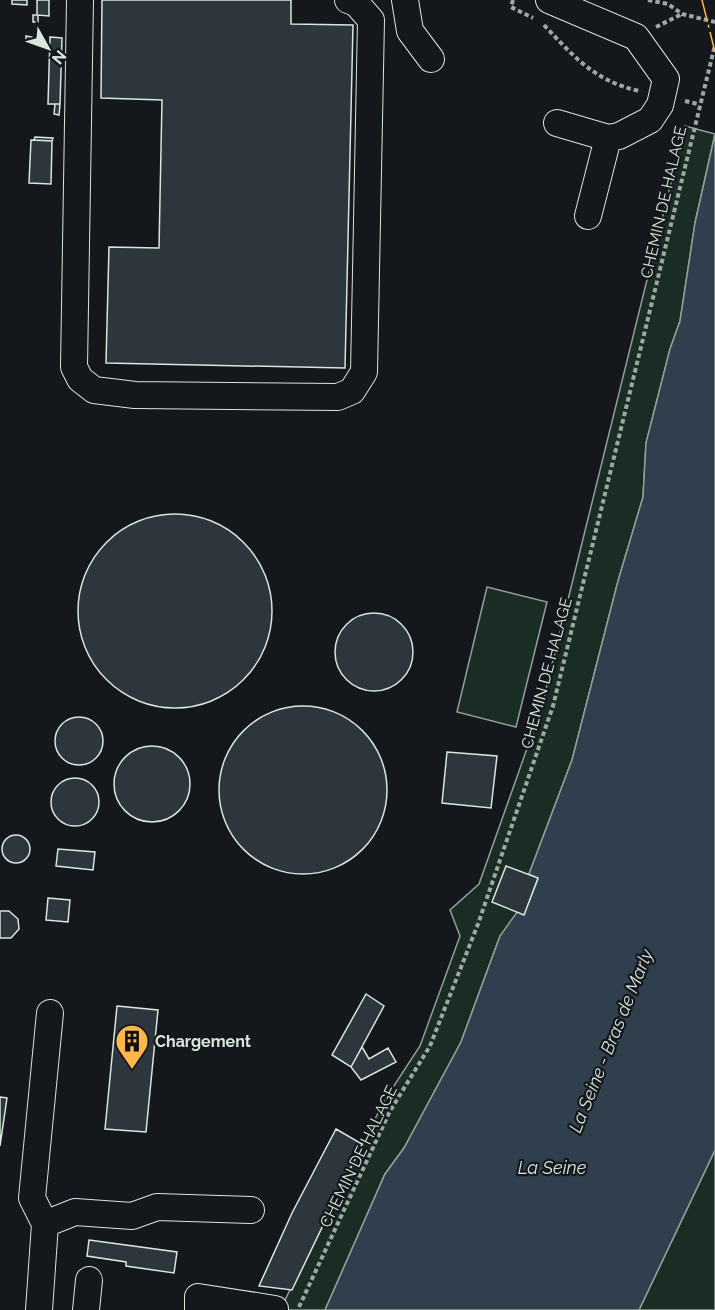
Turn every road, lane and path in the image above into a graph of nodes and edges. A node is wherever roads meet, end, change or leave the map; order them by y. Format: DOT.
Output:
graph roads {
  1 [pos="80,0"];
  2 [pos="348,0"];
  3 [pos="405,0"];
  4 [pos="513,0"];
  5 [pos="549,0"];
  6 [pos="648,0"];
  7 [pos="715,22"];
  8 [pos="715,45"];
  9 [pos="431,59"];
  10 [pos="664,87"];
  11 [pos="698,105"];
  12 [pos="556,123"];
  13 [pos="608,138"];
  14 [pos="588,216"];
  15 [pos="50,1013"];
  16 [pos="251,1210"];
  17 [pos="45,1224"];
  18 [pos="89,1280"];
  19 [pos="39,1310"];
  20 [pos="86,1310"];
  21 [pos="198,1310"];
  22 [pos="286,1310"];
  1 -- 2 [label="street"];
  3 -- 9 [label="street"];
  4 -- 10 [label="path"];
  5 -- 10 [label="street"];
  6 -- 7 [label="path"];
  8 -- 11 [label="path, CHEMIN DE HALAGE"];
  10 -- 11 [label="path"];
  10 -- 13 [label="street"];
  11 -- 22 [label="path, CHEMIN DE HALAGE"];
  12 -- 13 [label="street"];
  13 -- 14 [label="street"];
  15 -- 17 [label="street"];
  16 -- 17 [label="street"];
  17 -- 19 [label="street"];
  18 -- 20 [label="street"];
  21 -- 22 [label="street"];
}
